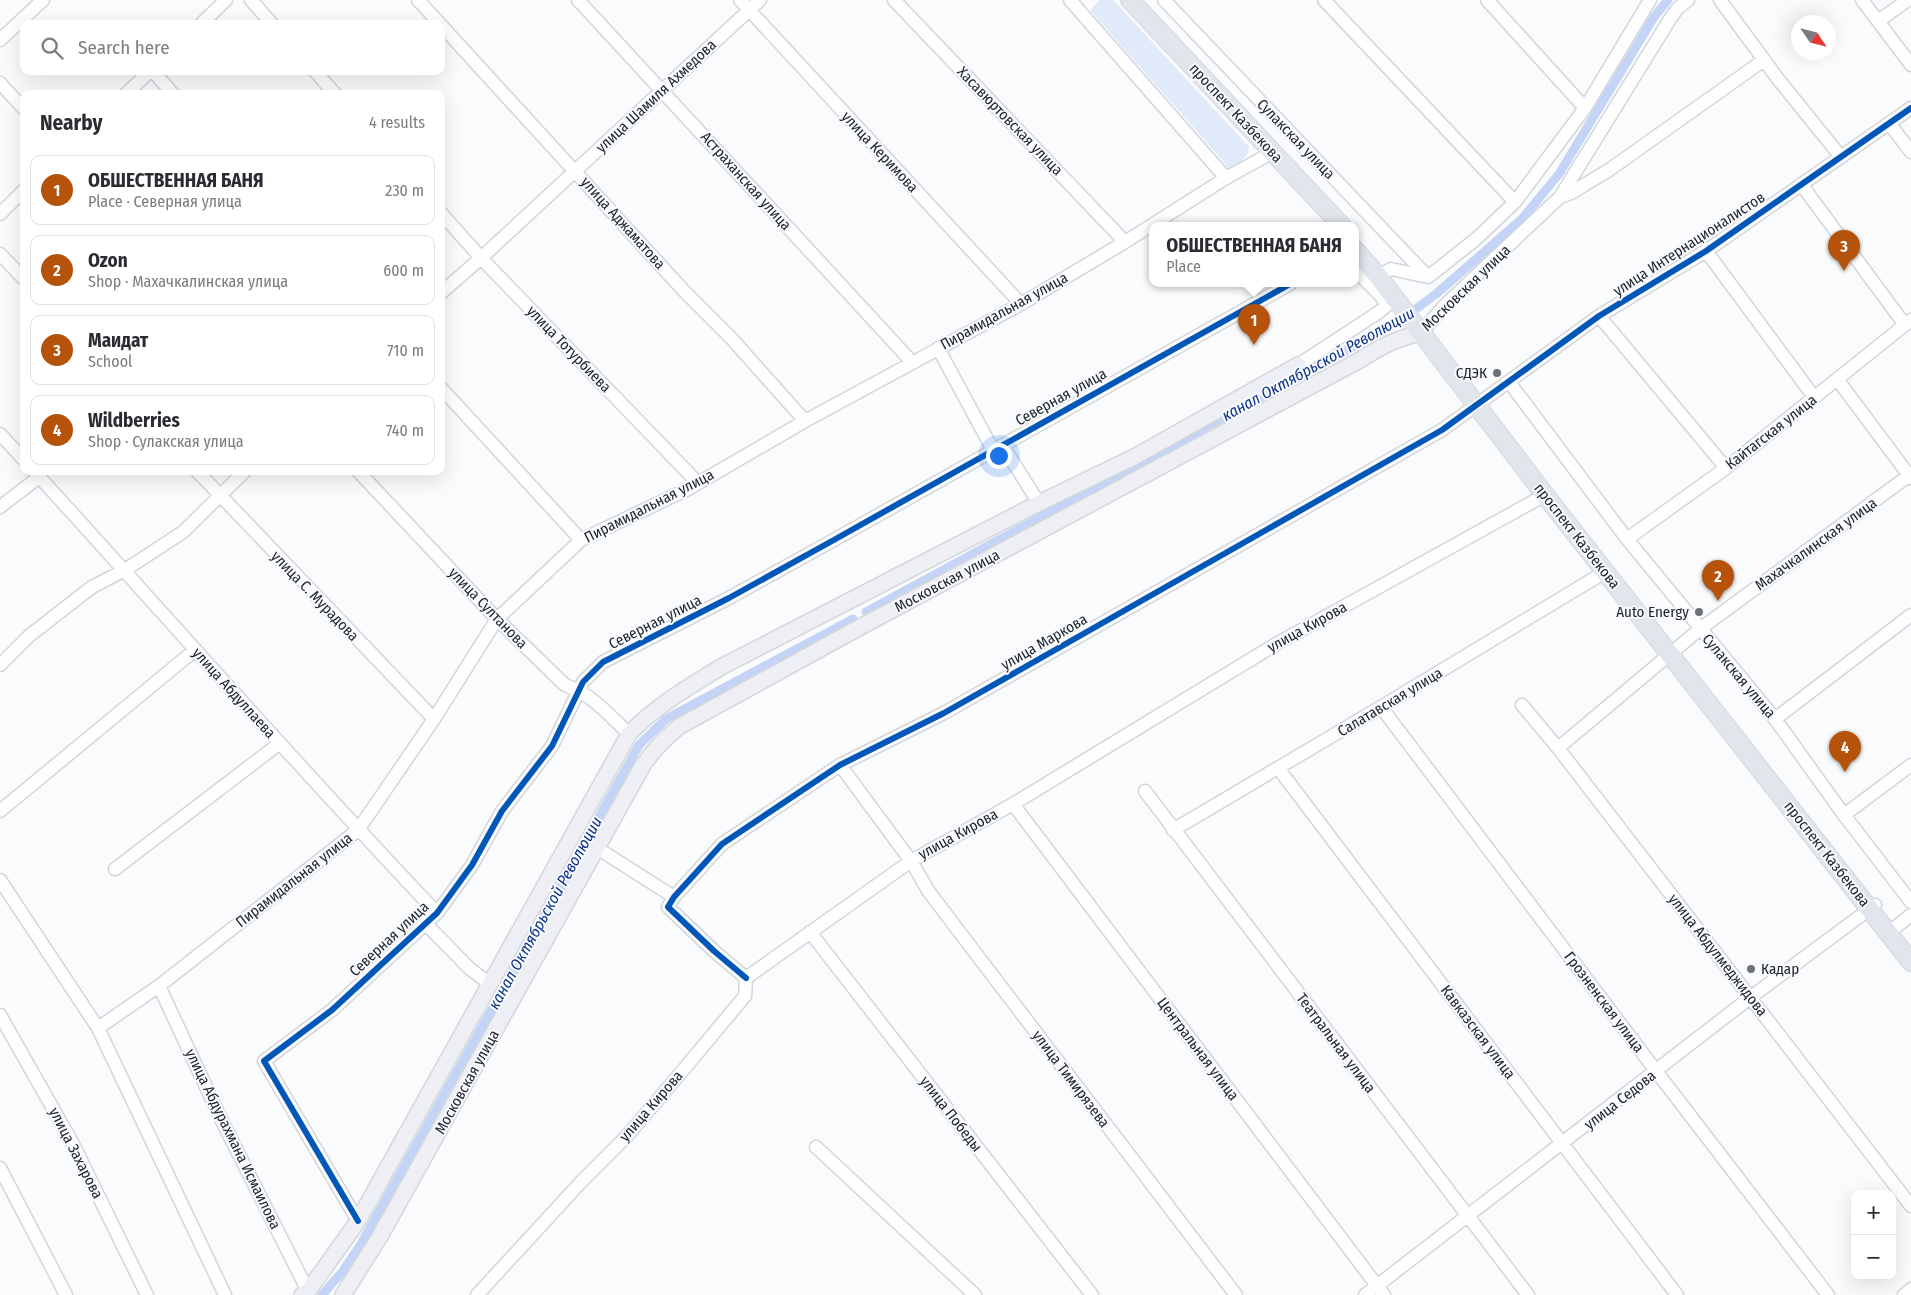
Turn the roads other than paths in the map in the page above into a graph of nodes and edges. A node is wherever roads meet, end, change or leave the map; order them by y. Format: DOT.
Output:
graph roads {
  1 [pos="43,0"];
  2 [pos="226,0"];
  3 [pos="251,0"];
  4 [pos="418,0"];
  5 [pos="578,0"];
  6 [pos="740,0"];
  7 [pos="760,0"];
  8 [pos="894,0"];
  9 [pos="1070,0"];
  10 [pos="1122,0"];
  11 [pos="1130,0"];
  12 [pos="1164,0"];
  13 [pos="1324,0"];
  14 [pos="1487,0"];
  15 [pos="1650,0"];
  16 [pos="1688,0"];
  17 [pos="1720,0"];
  18 [pos="1862,0"];
  19 [pos="1908,0"];
  20 [pos="749,10"];
  21 [pos="22,20"];
  22 [pos="205,20"];
  23 [pos="268,20"];
  24 [pos="436,20"];
  25 [pos="1878,20"];
  26 [pos="20,21"];
  27 [pos="445,30"];
  28 [pos="0,40"];
  29 [pos="1764,60"];
  30 [pos="1911,65"];
  31 [pos="147,75"];
  32 [pos="155,75"];
  33 [pos="318,75"];
  34 [pos="0,83"];
  35 [pos="662,89"];
  36 [pos="130,90"];
  37 [pos="169,90"];
  38 [pos="332,90"];
  39 [pos="20,105"];
  40 [pos="1585,108"];
  41 [pos="1911,108"];
  42 [pos="1889,123"];
  43 [pos="1911,152"];
  44 [pos="1270,154"];
  45 [pos="1841,157"];
  46 [pos="575,171"];
  47 [pos="1226,178"];
  48 [pos="1801,184"];
  49 [pos="20,194"];
  50 [pos="1560,196"];
  51 [pos="1515,202"];
  52 [pos="0,214"];
  53 [pos="445,218"];
  54 [pos="1157,222"];
  55 [pos="1330,222"];
  56 [pos="1338,222"];
  57 [pos="1149,227"];
  58 [pos="1125,242"];
  59 [pos="1359,246"];
  60 [pos="1706,251"];
  61 [pos="0,254"];
  62 [pos="1359,254"];
  63 [pos="481,258"];
  64 [pos="1359,274"];
  65 [pos="20,275"];
  66 [pos="1381,275"];
  67 [pos="1428,277"];
  68 [pos="1285,287"];
  69 [pos="445,290"];
  70 [pos="1021,304"];
  71 [pos="1599,316"];
  72 [pos="1908,322"];
  73 [pos="1419,326"];
  74 [pos="938,348"];
  75 [pos="912,362"];
  76 [pos="1298,365"];
  77 [pos="1838,379"];
  78 [pos="1508,382"];
  79 [pos="445,392"];
  80 [pos="1814,397"];
  81 [pos="1479,403"];
  82 [pos="805,421"];
  83 [pos="1442,430"];
  84 [pos="0,434"];
  85 [pos="998,447"];
  86 [pos="20,456"];
  87 [pos="1726,468"];
  88 [pos="35,475"];
  89 [pos="37,475"];
  90 [pos="200,475"];
  91 [pos="241,475"];
  92 [pos="362,475"];
  93 [pos="1910,476"];
  94 [pos="698,483"];
  95 [pos="1545,495"];
  96 [pos="219,496"];
  97 [pos="1039,503"];
  98 [pos="0,507"];
  99 [pos="1627,539"];
  100 [pos="581,540"];
  101 [pos="125,570"];
  102 [pos="1605,572"];
  103 [pos="852,600"];
  104 [pos="1911,615"];
  105 [pos="497,619"];
  106 [pos="864,625"];
  107 [pos="1700,629"];
  108 [pos="195,650"];
  109 [pos="1673,653"];
  110 [pos="0,664"];
  111 [pos="579,690"];
  112 [pos="1522,705"];
  113 [pos="1381,707"];
  114 [pos="434,719"];
  115 [pos="1774,719"];
  116 [pos="629,734"];
  117 [pos="280,744"];
  118 [pos="1558,748"];
  119 [pos="840,765"];
  120 [pos="1911,765"];
  121 [pos="1278,768"];
  122 [pos="1145,791"];
  123 [pos="1013,804"];
  124 [pos="0,811"];
  125 [pos="1844,815"];
  126 [pos="358,830"];
  127 [pos="1173,830"];
  128 [pos="597,848"];
  129 [pos="911,861"];
  130 [pos="115,869"];
  131 [pos="0,880"];
  132 [pos="674,896"];
  133 [pos="1911,902"];
  134 [pos="1872,907"];
  135 [pos="437,912"];
  136 [pos="1911,915"];
  137 [pos="425,923"];
  138 [pos="1891,931"];
  139 [pos="810,932"];
  140 [pos="1911,952"];
  141 [pos="1911,962"];
  142 [pos="746,978"];
  143 [pos="490,984"];
  144 [pos="159,986"];
  145 [pos="1751,997"];
  146 [pos="0,1015"];
  147 [pos="98,1028"];
  148 [pos="1656,1072"];
  149 [pos="1563,1144"];
  150 [pos="816,1147"];
  151 [pos="0,1168"];
  152 [pos="1911,1206"];
  153 [pos="1468,1216"];
  154 [pos="358,1221"];
  155 [pos="1911,1289"];
  156 [pos="1380,1290"];
  157 [pos="305,1293"];
  158 [pos="66,1295"];
  159 [pos="147,1295"];
  160 [pos="225,1295"];
  161 [pos="343,1295"];
  162 [pos="476,1295"];
  163 [pos="975,1295"];
  164 [pos="1092,1295"];
  165 [pos="1236,1295"];
  166 [pos="1365,1295"];
  167 [pos="1528,1295"];
  168 [pos="1677,1295"];
  169 [pos="1828,1295"];
  170 [pos="1904,1295"];
  1 -- 21 [label="street"];
  2 -- 22 [label="street"];
  3 -- 23 [label="street"];
  4 -- 24 [label="street, улица Аджаматова"];
  5 -- 35 [label="street, Астраханская улица"];
  6 -- 20 [label="street, улица Керимова"];
  7 -- 20 [label="street, улица Шамиля Ахмедова"];
  8 -- 58 [label="street, Хасавюртовская улица"];
  9 -- 47 [label="street"];
  10 -- 44 [label="highway, проспект Казбекова"];
  11 -- 44 [label="highway, проспект Казбекова"];
  12 -- 67 [label="street, Сулакская улица"];
  13 -- 51 [label="street"];
  14 -- 40 [label="street"];
  15 -- 40 [label="street"];
  16 -- 50 [label="street, Московская улица"];
  17 -- 29 [label="street"];
  18 -- 25 [label="street"];
  19 -- 25 [label="street"];
  20 -- 35 [label="street, улица Шамиля Ахмедова"];
  20 -- 70 [label="street, улица Керимова"];
  25 -- 30 [label="street"];
  26 -- 28 [label="street"];
  27 -- 46 [label="street, улица Аджаматова"];
  29 -- 45 [label="street"];
  29 -- 50 [label="street"];
  31 -- 36 [label="street"];
  32 -- 37 [label="street"];
  33 -- 38 [label="street"];
  34 -- 39 [label="street"];
  35 -- 46 [label="street, улица Шамиля Ахмедова"];
  35 -- 75 [label="street, Астраханская улица"];
  40 -- 51 [label="street"];
  41 -- 42 [label="street, улица Интернационалистов"];
  42 -- 43 [label="street"];
  42 -- 45 [label="street, улица Интернационалистов"];
  44 -- 47 [label="street, Пирамидальная улица"];
  44 -- 55 [label="highway, проспект Казбекова"];
  44 -- 56 [label="highway, проспект Казбекова"];
  45 -- 48 [label="street, улица Интернационалистов"];
  46 -- 63 [label="street, улица Шамиля Ахмедова"];
  46 -- 82 [label="street, улица Аджаматова"];
  47 -- 54 [label="street, Пирамидальная улица"];
  48 -- 60 [label="street, улица Интернационалистов"];
  48 -- 72 [label="street"];
  49 -- 52 [label="street"];
  50 -- 73 [label="street, Московская улица"];
  51 -- 67 [label="street"];
  53 -- 63 [label="street, улица Тотурбиева"];
  57 -- 58 [label="street, Пирамидальная улица"];
  58 -- 70 [label="street, Пирамидальная улица"];
  59 -- 66 [label="highway, проспект Казбекова"];
  60 -- 71 [label="street, улица Интернационалистов"];
  60 -- 80 [label="street"];
  61 -- 65 [label="street"];
  62 -- 66 [label="highway, проспект Казбекова"];
  63 -- 69 [label="street, улица Шамиля Ахмедова"];
  63 -- 94 [label="street, улица Тотурбиева"];
  64 -- 76 [label="street, Московская улица"];
  66 -- 67 [label="street"];
  66 -- 73 [label="highway, проспект Казбекова"];
  68 -- 85 [label="street, Северная улица"];
  70 -- 74 [label="street, Пирамидальная улица"];
  71 -- 78 [label="street, улица Интернационалистов"];
  71 -- 87 [label="street"];
  72 -- 77 [label="street, Кайтагская улица"];
  73 -- 81 [label="highway, проспект Казбекова"];
  73 -- 106 [label="main road, Московская улица"];
  74 -- 75 [label="street, Пирамидальная улица"];
  74 -- 85 [label="street"];
  75 -- 82 [label="street, Пирамидальная улица"];
  76 -- 97 [label="main road, Московская улица"];
  77 -- 80 [label="street, Кайтагская улица"];
  77 -- 93 [label="street"];
  78 -- 81 [label="street, улица Интернационалистов"];
  78 -- 99 [label="street, Сулакская улица"];
  79 -- 100 [label="street"];
  80 -- 87 [label="street, Кайтагская улица"];
  81 -- 83 [label="street, улица Интернационалистов"];
  81 -- 95 [label="highway, проспект Казбекова"];
  81 -- 109 [label="highway, проспект Казбекова"];
  82 -- 94 [label="street, Пирамидальная улица"];
  83 -- 119 [label="street, улица Маркова"];
  84 -- 86 [label="street"];
  85 -- 97 [label="street"];
  85 -- 111 [label="street, Северная улица"];
  87 -- 99 [label="street, Кайтагская улица"];
  88 -- 98 [label="street"];
  89 -- 101 [label="street, улица Абдуллаева"];
  90 -- 96 [label="street, улица С. Мурадова"];
  91 -- 96 [label="street"];
  92 -- 105 [label="street, улица Султанова"];
  93 -- 107 [label="street, Махачкалинская улица"];
  94 -- 100 [label="street, Пирамидальная улица"];
  95 -- 102 [label="highway, проспект Казбекова"];
  95 -- 123 [label="street, улица Кирова"];
  96 -- 101 [label="street"];
  96 -- 114 [label="street, улица С. Мурадова"];
  97 -- 103 [label="main road, Московская улица"];
  99 -- 107 [label="street, Сулакская улица"];
  100 -- 105 [label="street, Пирамидальная улица"];
  101 -- 108 [label="street, улица Абдуллаева"];
  101 -- 110 [label="street"];
  102 -- 109 [label="highway, проспект Казбекова"];
  102 -- 113 [label="street, Салатавская улица"];
  103 -- 106 [label="main road"];
  103 -- 116 [label="main road, Московская улица"];
  104 -- 115 [label="street"];
  105 -- 111 [label="street, улица Султанова"];
  105 -- 114 [label="street, Пирамидальная улица"];
  106 -- 128 [label="main road, Московская улица"];
  107 -- 109 [label="street, Махачкалинская улица"];
  107 -- 115 [label="street, Сулакская улица"];
  108 -- 117 [label="street, улица Абдуллаева"];
  108 -- 124 [label="street"];
  109 -- 118 [label="street, Махачкалинская улица"];
  109 -- 134 [label="highway, проспект Казбекова"];
  111 -- 116 [label="street, улица Султанова"];
  111 -- 135 [label="street, Северная улица"];
  112 -- 118 [label="street, улица Абдулмеджидова"];
  113 -- 121 [label="street, Салатавская улица"];
  113 -- 148 [label="street, Грозненская улица"];
  114 -- 126 [label="street, Пирамидальная улица"];
  115 -- 125 [label="street, Сулакская улица"];
  116 -- 143 [label="main road, Московская улица"];
  117 -- 126 [label="street, улица Абдуллаева"];
  117 -- 130 [label="street"];
  118 -- 145 [label="street, улица Абдулмеджидова"];
  119 -- 129 [label="street, улица Тимирязева"];
  119 -- 132 [label="street, улица Маркова"];
  120 -- 125 [label="street"];
  121 -- 127 [label="street, Салатавская улица"];
  121 -- 149 [label="street, Кавказская улица"];
  122 -- 127 [label="street, Театральная улица"];
  123 -- 129 [label="street, улица Кирова"];
  123 -- 156 [label="street, Центральная улица"];
  125 -- 133 [label="street, Сулакская улица"];
  126 -- 135 [label="street, улица Абдуллаева"];
  126 -- 144 [label="street, Пирамидальная улица"];
  127 -- 153 [label="street, Театральная улица"];
  128 -- 132 [label="street"];
  128 -- 161 [label="main road, Московская улица"];
  129 -- 139 [label="street, улица Кирова"];
  129 -- 165 [label="street, улица Тимирязева"];
  131 -- 147 [label="street"];
  132 -- 142 [label="street"];
  134 -- 138 [label="highway, проспект Казбекова"];
  134 -- 145 [label="street, улица Седова"];
  135 -- 137 [label="street, Северная улица"];
  136 -- 138 [label="street"];
  137 -- 143 [label="street"];
  137 -- 154 [label="street, Северная улица"];
  138 -- 140 [label="highway, проспект Казбекова"];
  138 -- 141 [label="highway, проспект Казбекова"];
  139 -- 142 [label="street, улица Кирова"];
  139 -- 164 [label="street, улица Победы"];
  142 -- 162 [label="street, улица Кирова"];
  143 -- 154 [label="main road, Московская улица"];
  144 -- 147 [label="street, Пирамидальная улица"];
  144 -- 157 [label="street, улица Абдурахмана Исмаилова"];
  145 -- 148 [label="street, улица Седова"];
  145 -- 152 [label="street, улица Абдулмеджидова"];
  146 -- 159 [label="street, улица Захарова"];
  147 -- 160 [label="street"];
  148 -- 149 [label="street, улица Седова"];
  148 -- 169 [label="street, Грозненская улица"];
  149 -- 153 [label="street, улица Седова"];
  149 -- 168 [label="street, Кавказская улица"];
  150 -- 163 [label="street"];
  151 -- 158 [label="street"];
  153 -- 156 [label="street, улица Седова"];
  153 -- 167 [label="street, Театральная улица"];
  154 -- 157 [label="main road, Московская улица"];
  155 -- 170 [label="street"];
  156 -- 166 [label="street, улица Седова"];
}
